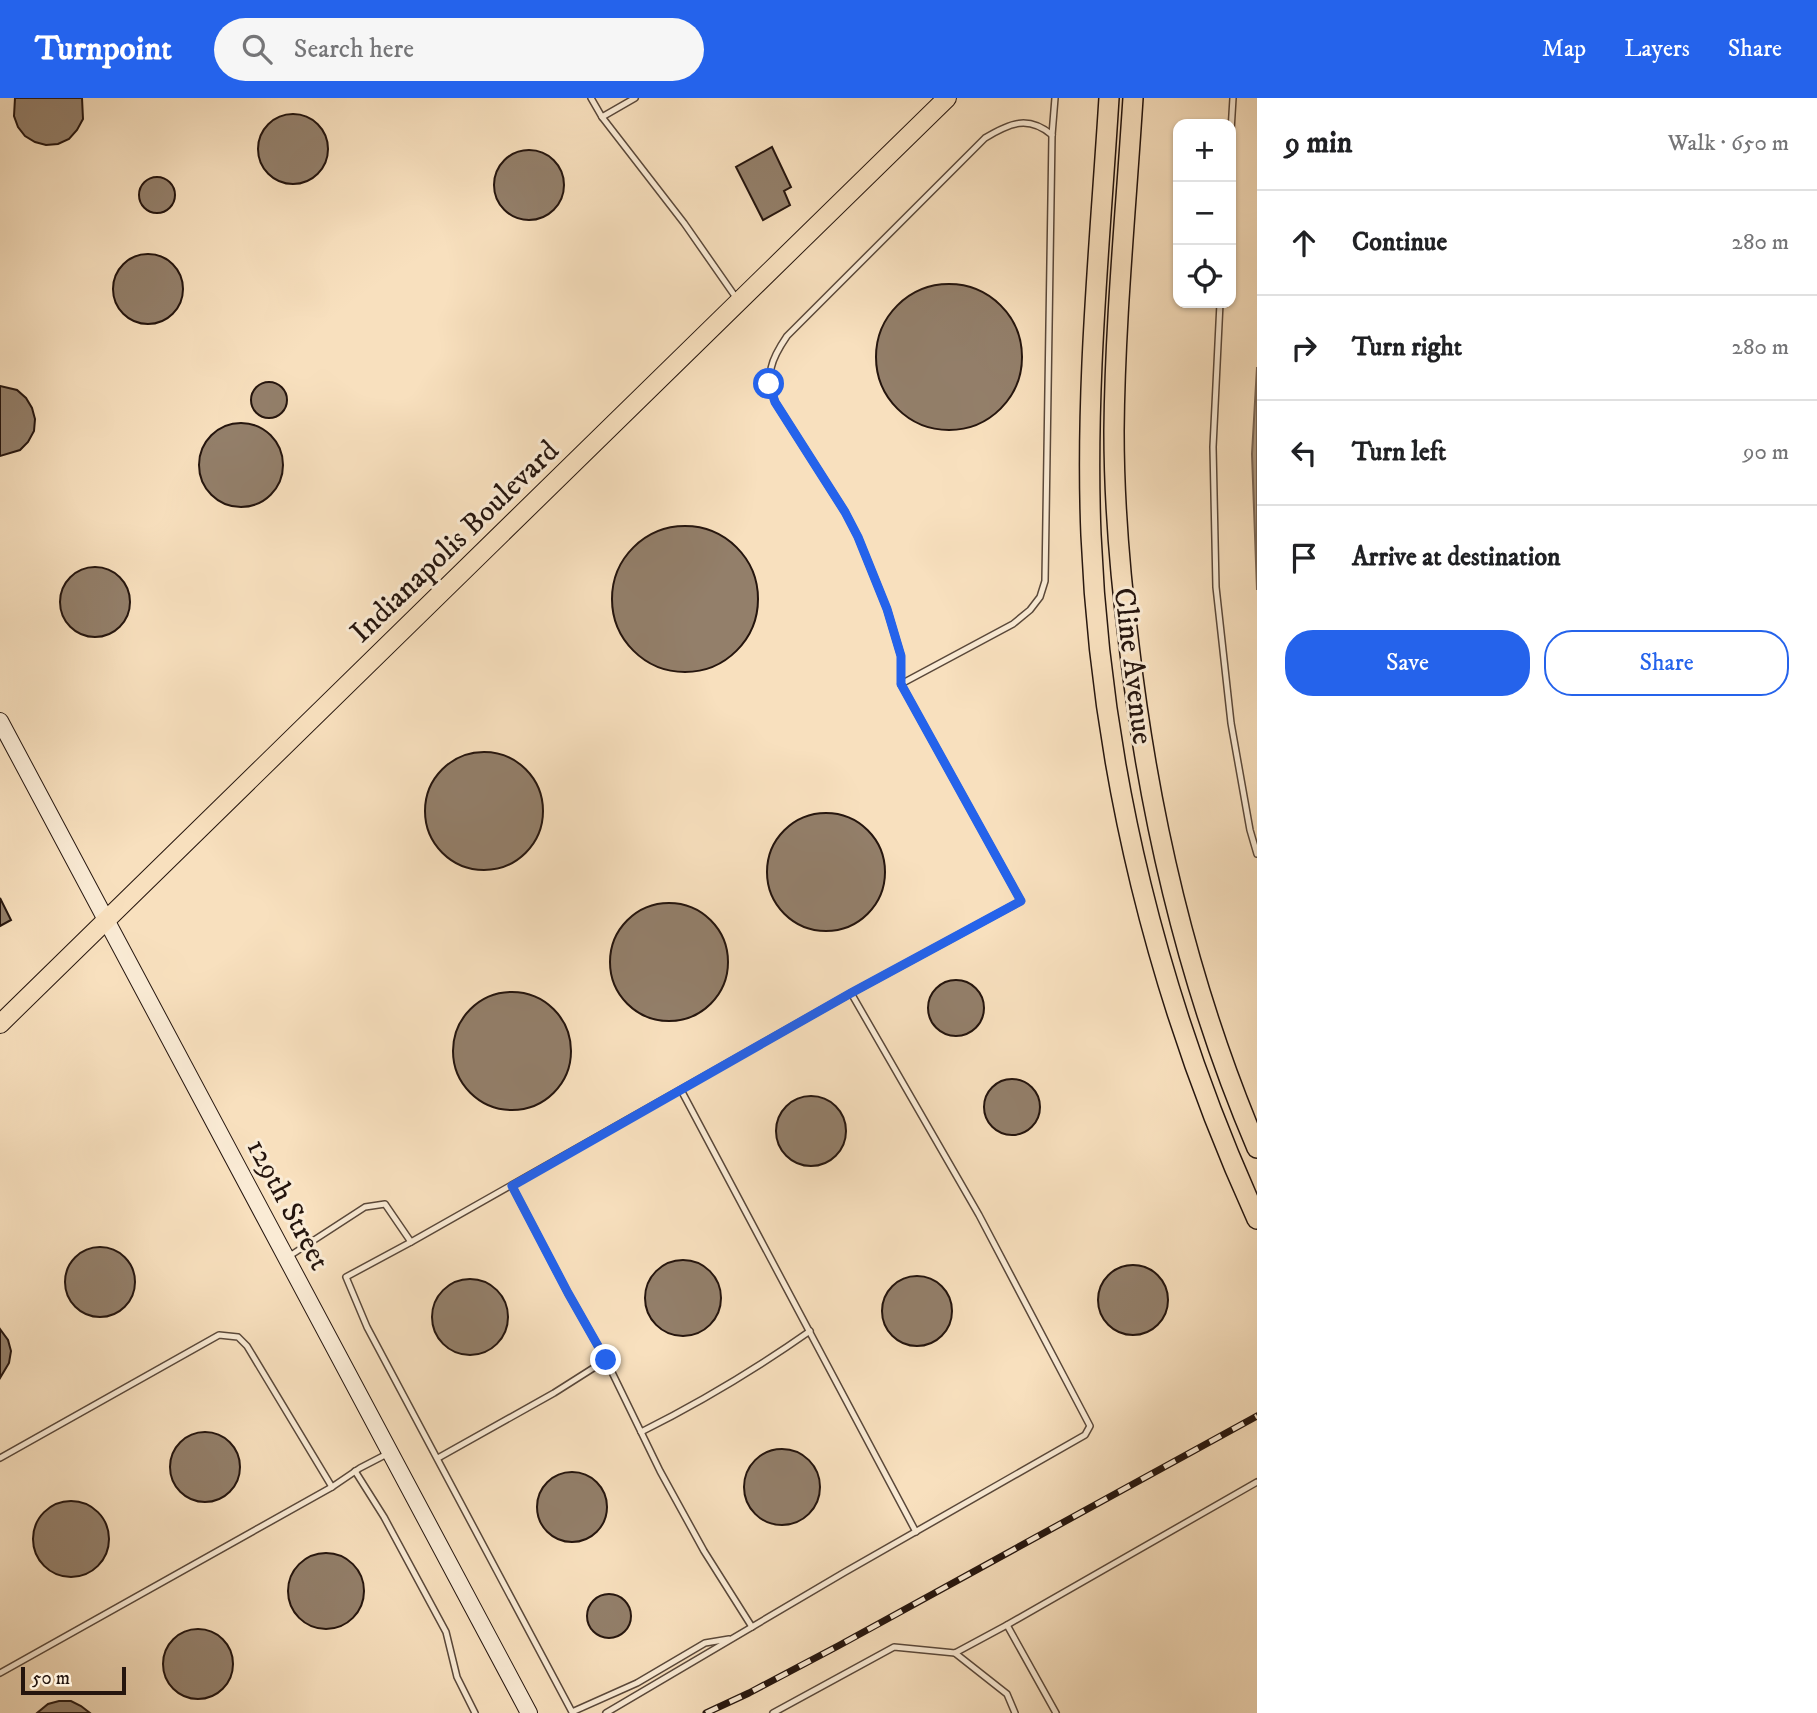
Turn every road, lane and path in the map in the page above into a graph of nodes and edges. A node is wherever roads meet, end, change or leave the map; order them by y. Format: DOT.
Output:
graph roads {
  1 [pos="592,98"];
  2 [pos="635,98"];
  3 [pos="947,98"];
  4 [pos="1055,98"];
  5 [pos="1109,98"];
  6 [pos="1133,98"];
  7 [pos="1233,98"];
  8 [pos="602,117"];
  9 [pos="1232,119"];
  10 [pos="1052,135"];
  11 [pos="739,301"];
  12 [pos="1220,308"];
  13 [pos="901,684"];
  14 [pos="0,721"];
  15 [pos="1257,854"];
  16 [pos="106,921"];
  17 [pos="851,993"];
  18 [pos="0,1024"];
  19 [pos="681,1090"];
  20 [pos="1257,1148"];
  21 [pos="512,1186"];
  22 [pos="1257,1219"];
  23 [pos="411,1242"];
  24 [pos="286,1259"];
  25 [pos="810,1331"];
  26 [pos="606,1360"];
  27 [pos="641,1432"];
  28 [pos="390,1453"];
  29 [pos="0,1458"];
  30 [pos="438,1458"];
  31 [pos="355,1471"];
  32 [pos="1257,1482"];
  33 [pos="332,1487"];
  34 [pos="916,1532"];
  35 [pos="1007,1625"];
  36 [pos="752,1626"];
  37 [pos="732,1639"];
  38 [pos="956,1653"];
  39 [pos="0,1674"];
  40 [pos="475,1713"];
  41 [pos="529,1713"];
  42 [pos="606,1713"];
  43 [pos="773,1713"];
  44 [pos="1015,1713"];
  45 [pos="1056,1713"];
  1 -- 8 [label="lane"];
  2 -- 8 [label="lane"];
  3 -- 11 [label="main road, Indianapolis Boulevard"];
  4 -- 10 [label="lane"];
  5 -- 22 [label="highway, Cline Avenue"];
  6 -- 20 [label="highway, Cline Avenue"];
  7 -- 9 [label="lane"];
  8 -- 11 [label="lane"];
  10 -- 13 [label="lane"];
  10 -- 13 [label="lane"];
  11 -- 16 [label="main road, Indianapolis Boulevard"];
  12 -- 15 [label="lane"];
  13 -- 17 [label="lane"];
  14 -- 16 [label="main road, 129th Street"];
  16 -- 18 [label="main road, Indianapolis Boulevard"];
  16 -- 24 [label="main road, 129th Street"];
  17 -- 19 [label="lane"];
  17 -- 34 [label="lane"];
  19 -- 21 [label="lane"];
  19 -- 25 [label="lane"];
  21 -- 23 [label="lane"];
  21 -- 26 [label="lane"];
  23 -- 24 [label="lane"];
  23 -- 30 [label="lane"];
  24 -- 28 [label="main road, 129th Street"];
  25 -- 27 [label="lane"];
  25 -- 34 [label="lane"];
  26 -- 27 [label="lane"];
  26 -- 30 [label="lane"];
  27 -- 36 [label="lane"];
  28 -- 31 [label="lane"];
  28 -- 41 [label="main road, 129th Street"];
  29 -- 33 [label="lane"];
  30 -- 37 [label="lane"];
  31 -- 33 [label="lane"];
  31 -- 40 [label="lane"];
  32 -- 35 [label="lane"];
  33 -- 39 [label="lane"];
  34 -- 36 [label="lane"];
  35 -- 38 [label="lane"];
  35 -- 45 [label="lane"];
  36 -- 37 [label="lane"];
  37 -- 42 [label="lane"];
  38 -- 43 [label="lane"];
  38 -- 44 [label="lane"];
}
